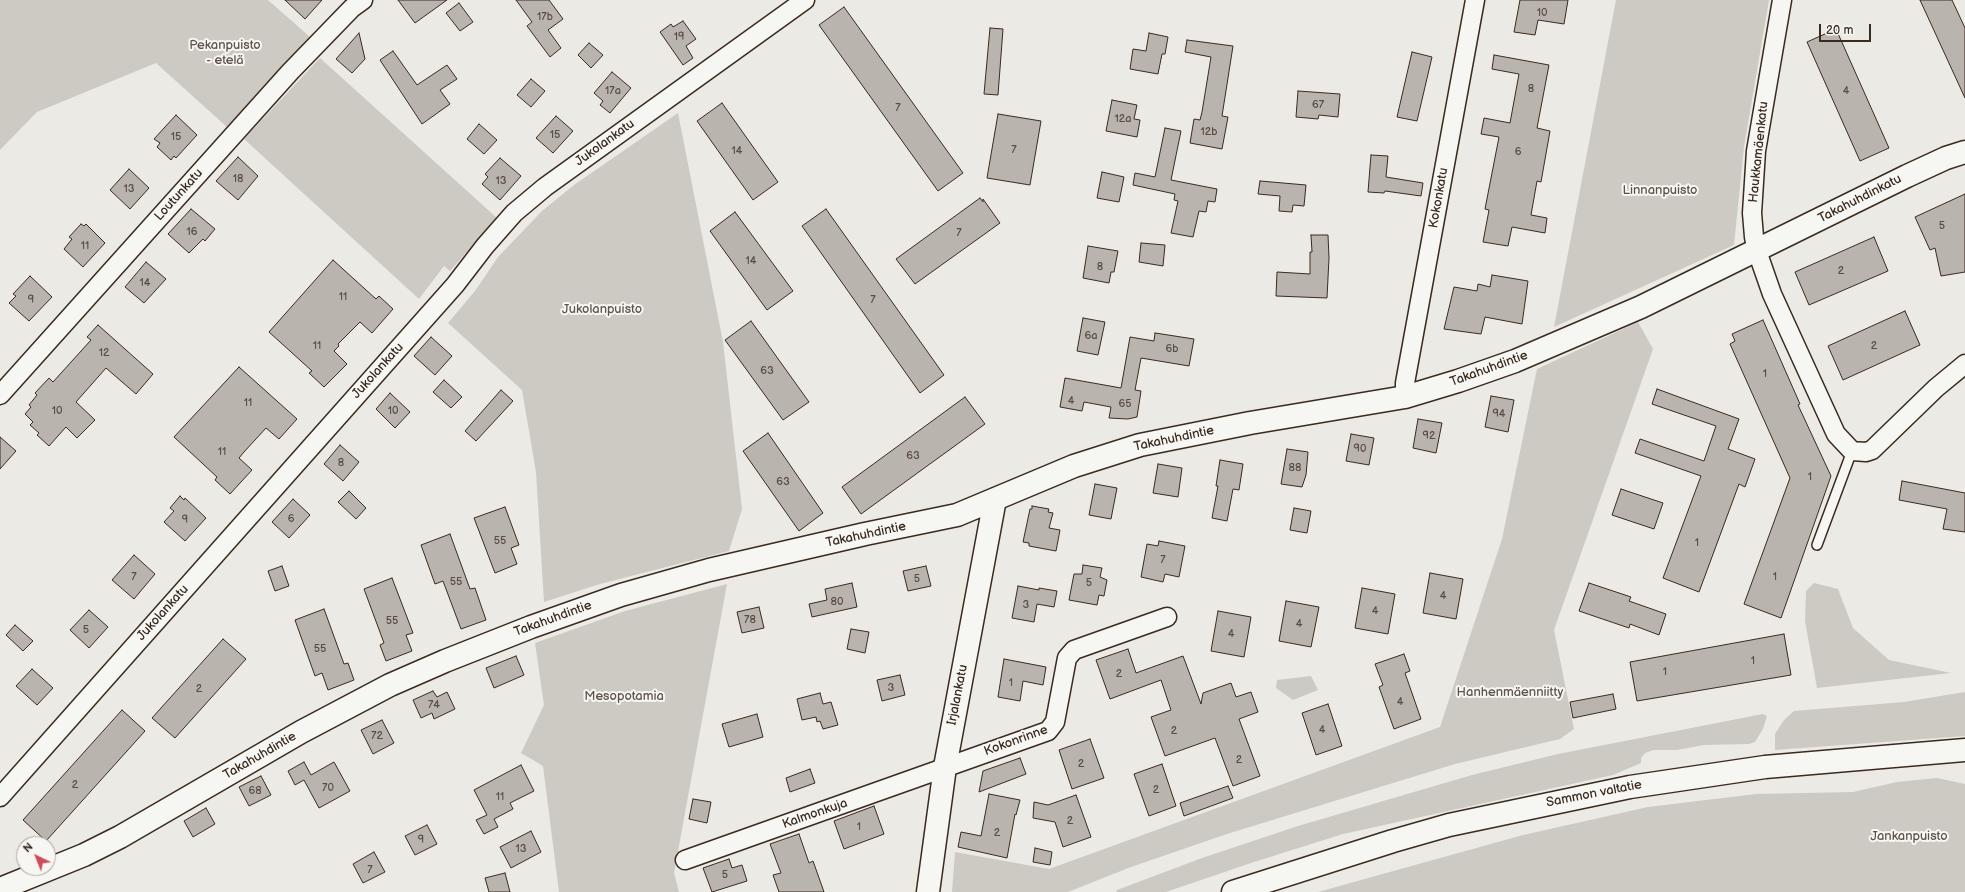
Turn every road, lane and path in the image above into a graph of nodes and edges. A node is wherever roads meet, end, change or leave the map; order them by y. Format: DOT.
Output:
graph roads {
  1 [pos="363,0"];
  2 [pos="805,0"];
  3 [pos="1475,0"];
  4 [pos="1782,0"];
  5 [pos="1965,152"];
  6 [pos="1757,251"];
  7 [pos="1965,364"];
  8 [pos="0,395"];
  9 [pos="1405,397"];
  10 [pos="1852,450"];
  11 [pos="996,499"];
  12 [pos="1817,544"];
  13 [pos="1167,617"];
  14 [pos="1965,750"];
  15 [pos="945,767"];
  16 [pos="0,797"];
  17 [pos="685,860"];
  18 [pos="5,883"];
  19 [pos="928,892"];
  20 [pos="1233,892"];
  1 -- 8 [label="street, Loutunkatu"];
  2 -- 16 [label="street, Jukolankatu"];
  3 -- 9 [label="street, Kokonkatu"];
  4 -- 6 [label="street, Haukkamäenkatu"];
  5 -- 6 [label="street, Takahuhdinkatu"];
  6 -- 9 [label="street, Takahuhdintie"];
  6 -- 10 [label="street, Haukkamäenkatu"];
  7 -- 10 [label="street"];
  9 -- 11 [label="street, Takahuhdintie"];
  10 -- 12 [label="lane"];
  11 -- 15 [label="street, Irjalankatu"];
  11 -- 18 [label="street, Takahuhdintie"];
  13 -- 15 [label="street, Kokonrinne"];
  14 -- 20 [label="street, Sammon valtatie"];
  15 -- 17 [label="street, Kalmonkuja"];
  15 -- 19 [label="street, Irjalankatu"];
}
